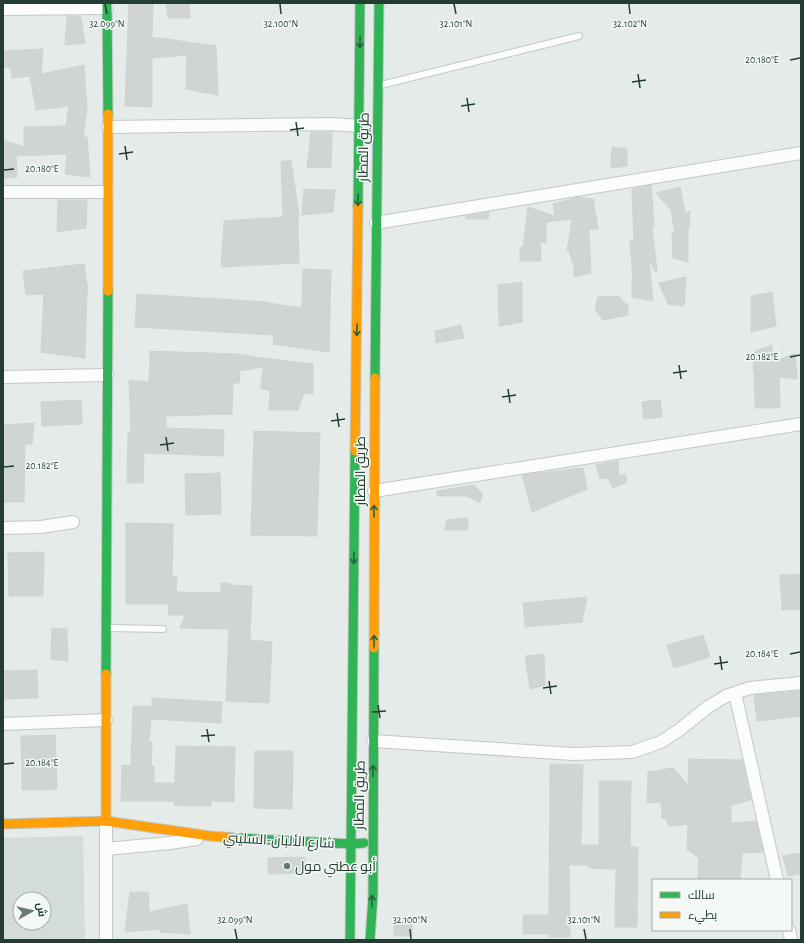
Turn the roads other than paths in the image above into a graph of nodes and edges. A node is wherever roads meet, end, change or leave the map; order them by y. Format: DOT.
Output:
graph roads {
  1 [pos="107,6"];
  2 [pos="370,6"];
  3 [pos="3,9"];
  4 [pos="579,36"];
  5 [pos="378,86"];
  6 [pos="359,126"];
  7 [pos="108,127"];
  8 [pos="801,154"];
  9 [pos="3,192"];
  10 [pos="107,192"];
  11 [pos="376,223"];
  12 [pos="107,375"];
  13 [pos="3,377"];
  14 [pos="801,424"];
  15 [pos="374,492"];
  16 [pos="73,522"];
  17 [pos="3,528"];
  18 [pos="106,628"];
  19 [pos="163,628"];
  20 [pos="801,683"];
  21 [pos="735,693"];
  22 [pos="106,720"];
  23 [pos="3,724"];
  24 [pos="374,741"];
  25 [pos="106,821"];
  26 [pos="3,824"];
  27 [pos="210,836"];
  28 [pos="372,842"];
  29 [pos="352,844"];
  30 [pos="106,849"];
  31 [pos="777,879"];
  32 [pos="106,940"];
  33 [pos="350,940"];
  34 [pos="370,940"];
  1 -- 3 [label="street"];
  1 -- 7 [label="main road"];
  2 -- 5 [label="main road, طريق المطار"];
  2 -- 6 [label="main road, طريق المطار, one-way"];
  4 -- 5 [label="lane"];
  5 -- 11 [label="main road, طريق المطار"];
  6 -- 7 [label="street"];
  6 -- 29 [label="main road, طريق المطار, one-way"];
  7 -- 10 [label="main road"];
  8 -- 11 [label="street"];
  9 -- 10 [label="street"];
  10 -- 12 [label="main road"];
  11 -- 15 [label="main road, طريق المطار"];
  12 -- 13 [label="street"];
  12 -- 18 [label="main road"];
  14 -- 15 [label="street"];
  24 -- 15 [label="main road, طريق المطار, one-way"];
  16 -- 17 [label="street"];
  18 -- 19 [label="lane"];
  18 -- 22 [label="main road"];
  20 -- 21 [label="street"];
  21 -- 24 [label="street"];
  21 -- 31 [label="street"];
  22 -- 23 [label="street"];
  22 -- 25 [label="main road"];
  28 -- 24 [label="main road, طريق المطار, one-way"];
  25 -- 26 [label="main road, شارع الألبان-السليني"];
  25 -- 27 [label="main road, شارع الألبان-السليني"];
  25 -- 30 [label="street"];
  27 -- 29 [label="main road, شارع الألبان-السليني"];
  27 -- 30 [label="street, شارع الألبان-السليني"];
  28 -- 29 [label="main road, شارع الألبان-السليني"];
  34 -- 28 [label="main road, طريق المطار, one-way"];
  29 -- 33 [label="main road, طريق المطار"];
  30 -- 32 [label="street"];
}
